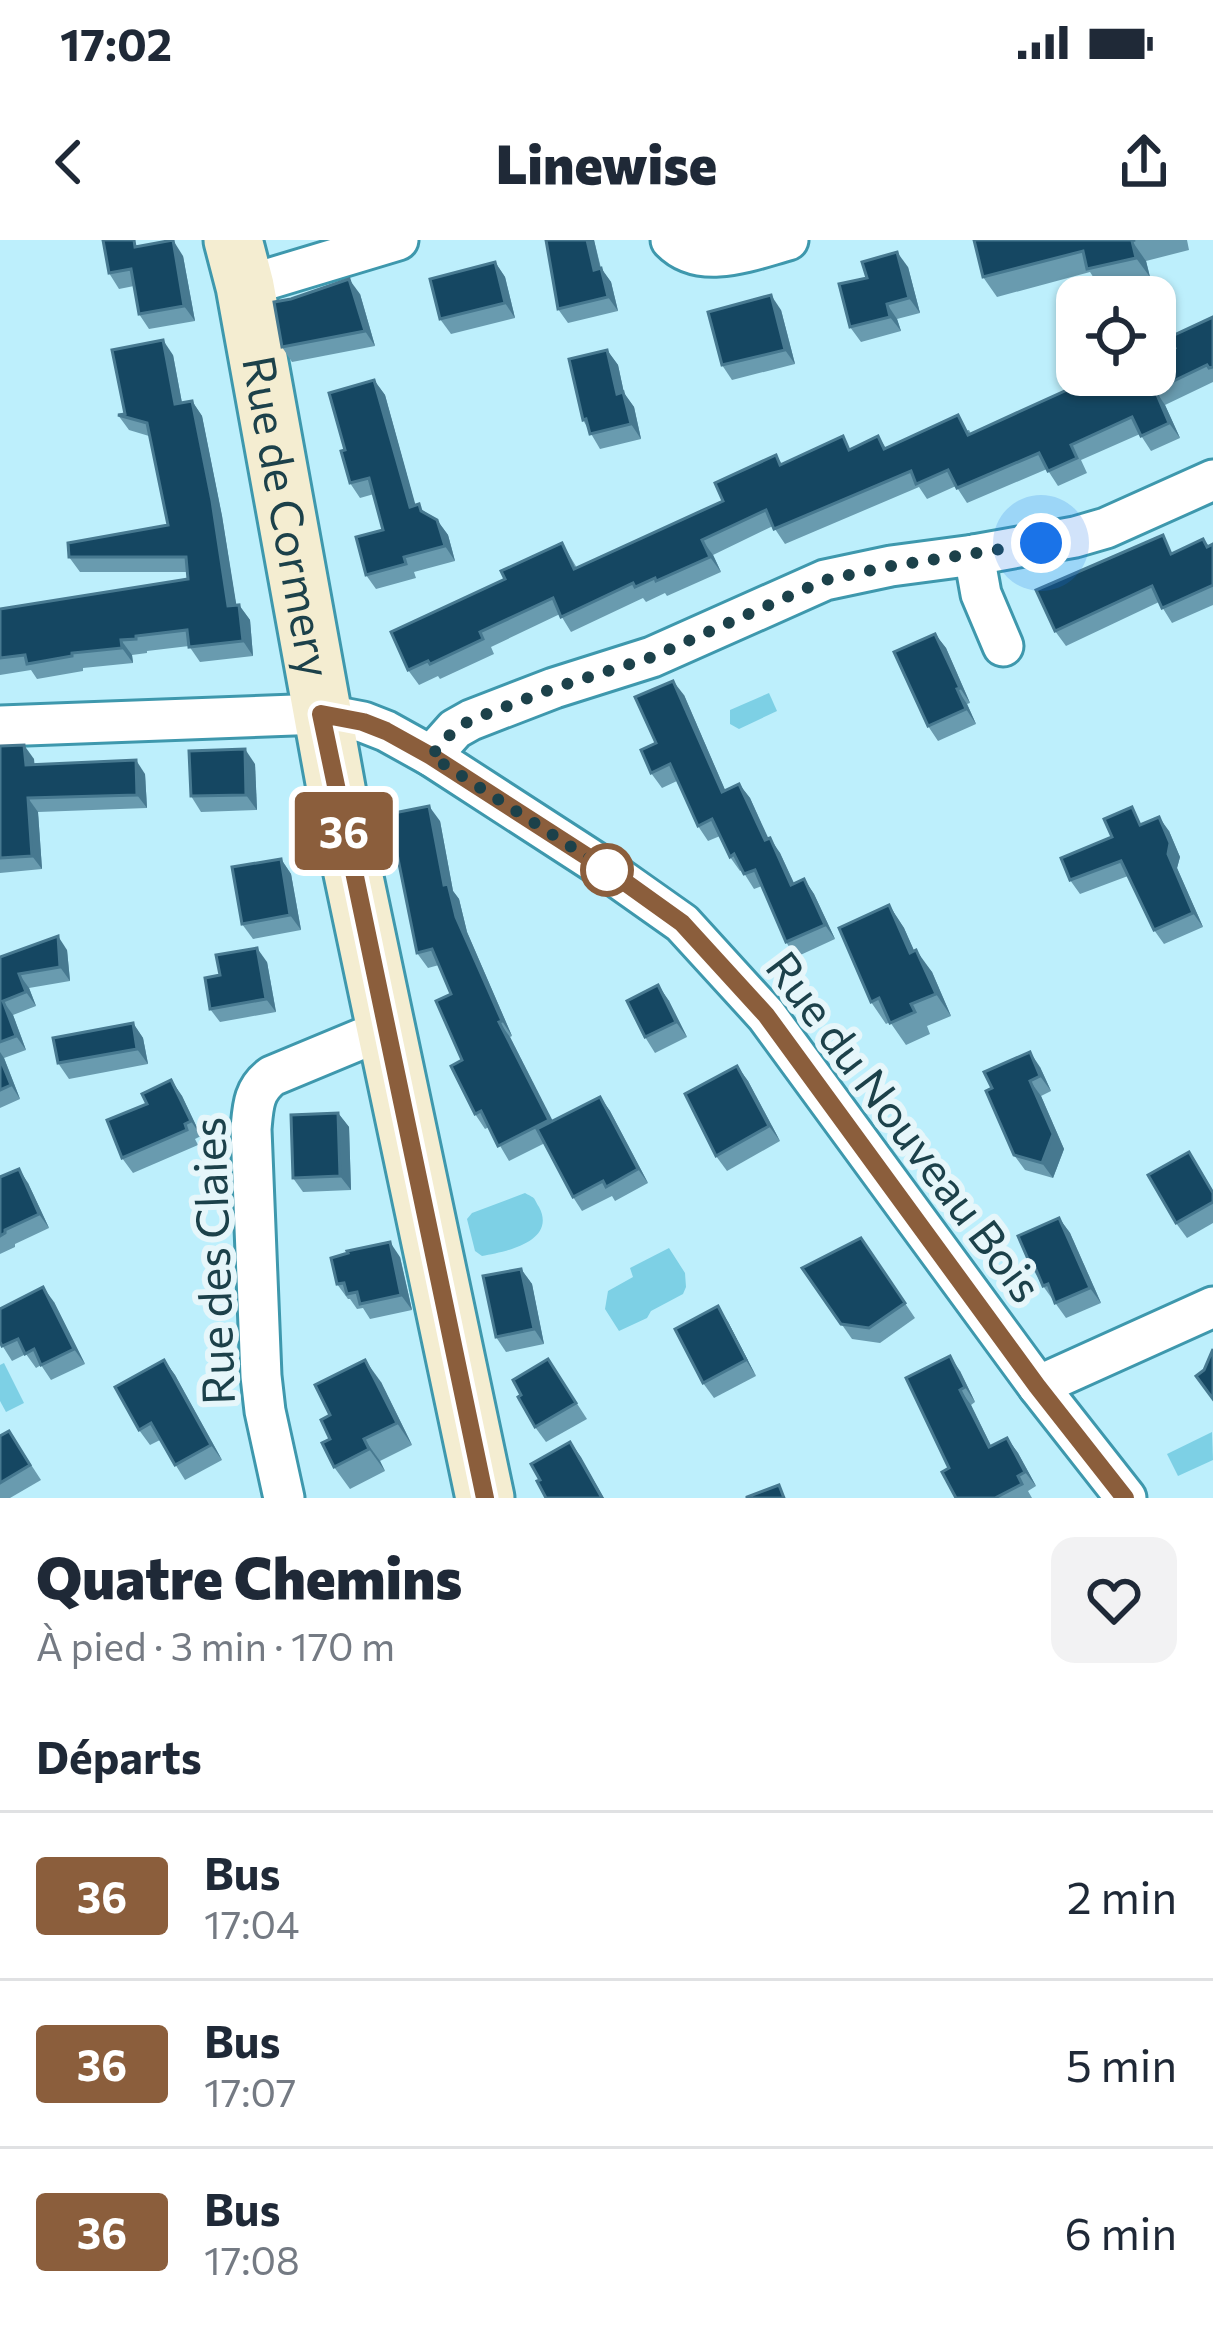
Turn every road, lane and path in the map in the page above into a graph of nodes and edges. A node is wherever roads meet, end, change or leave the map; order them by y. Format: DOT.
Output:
graph roads {
  1 [pos="398,240"];
  2 [pos="671,240"];
  3 [pos="788,240"];
  4 [pos="239,263"];
  5 [pos="1213,480"];
  6 [pos="974,555"];
  7 [pos="1003,646"];
  8 [pos="321,714"];
  9 [pos="0,727"];
  10 [pos="431,756"];
  11 [pos="387,1035"];
  12 [pos="1213,1307"];
  13 [pos="1037,1386"];
  14 [pos="284,1498"];
  15 [pos="485,1498"];
  16 [pos="1126,1498"];
  1 -- 4 [label="street"];
  2 -- 3 [label="street"];
  4 -- 8 [label="main road, Rue de Cormery"];
  5 -- 6 [label="street"];
  6 -- 7 [label="street"];
  6 -- 10 [label="street"];
  8 -- 9 [label="street, Rue du Nouveau Bois"];
  8 -- 10 [label="street, Rue du Nouveau Bois"];
  8 -- 11 [label="main road, Rue de Cormery"];
  10 -- 13 [label="street, Rue du Nouveau Bois"];
  11 -- 14 [label="street, Rue des Claies"];
  11 -- 15 [label="main road, Rue de Cormery"];
  12 -- 13 [label="street"];
  13 -- 16 [label="street, Rue du Nouveau Bois"];
}
